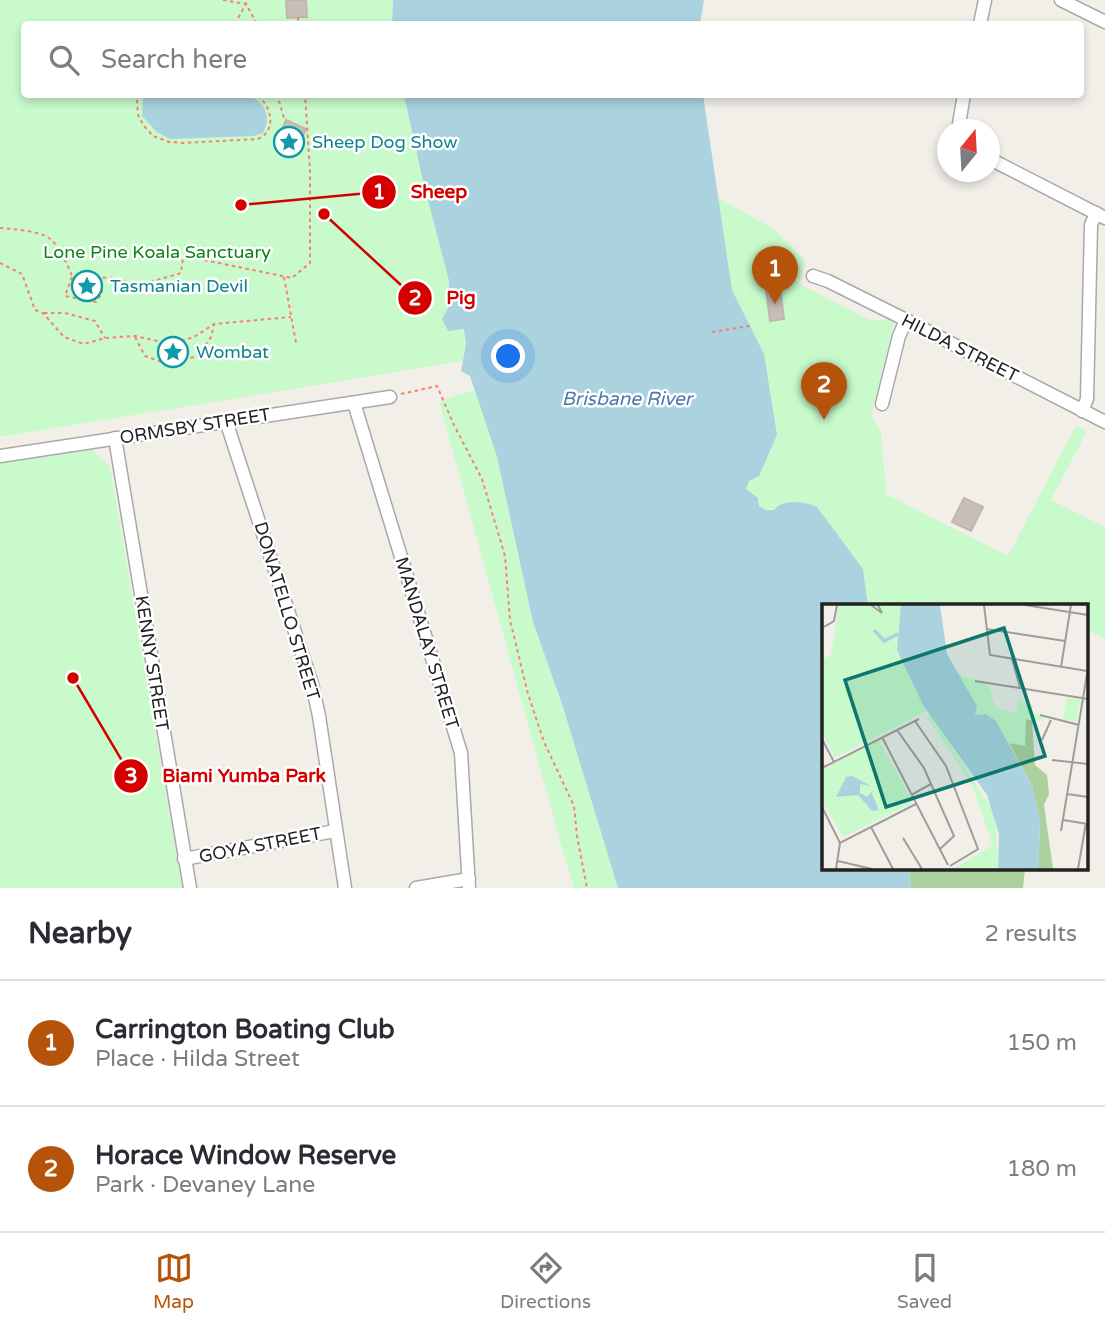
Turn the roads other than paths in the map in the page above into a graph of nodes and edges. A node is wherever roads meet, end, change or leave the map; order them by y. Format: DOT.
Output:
graph roads {
  1 [pos="985,0"];
  2 [pos="1061,0"];
  3 [pos="981,21"];
  4 [pos="1105,23"];
  5 [pos="963,98"];
  6 [pos="960,119"];
  7 [pos="1000,165"];
  8 [pos="1100,215"];
  9 [pos="813,276"];
  10 [pos="906,320"];
  11 [pos="390,397"];
  12 [pos="354,403"];
  13 [pos="882,404"];
  14 [pos="1083,411"];
  15 [pos="226,421"];
  16 [pos="1105,422"];
  17 [pos="116,438"];
  18 [pos="0,456"];
  19 [pos="335,831"];
  20 [pos="184,859"];
  21 [pos="469,883"];
  22 [pos="190,888"];
  23 [pos="345,888"];
  24 [pos="416,888"];
  1 -- 3 [label="street"];
  2 -- 4 [label="street"];
  5 -- 6 [label="street"];
  7 -- 8 [label="street"];
  8 -- 14 [label="street"];
  9 -- 10 [label="street, HILDA STREET"];
  10 -- 13 [label="street"];
  10 -- 14 [label="street, HILDA STREET"];
  11 -- 12 [label="street, ORMSBY STREET"];
  12 -- 15 [label="street, ORMSBY STREET"];
  12 -- 21 [label="street, MANDALAY STREET"];
  14 -- 16 [label="street, HILDA STREET"];
  15 -- 17 [label="street, ORMSBY STREET"];
  15 -- 19 [label="street, DONATELLO STREET"];
  17 -- 18 [label="street, ORMSBY STREET"];
  17 -- 20 [label="street, KENNY STREET"];
  19 -- 20 [label="street, GOYA STREET"];
  19 -- 23 [label="street, DONATELLO STREET"];
  20 -- 22 [label="street, KENNY STREET"];
  21 -- 24 [label="street"];
}
